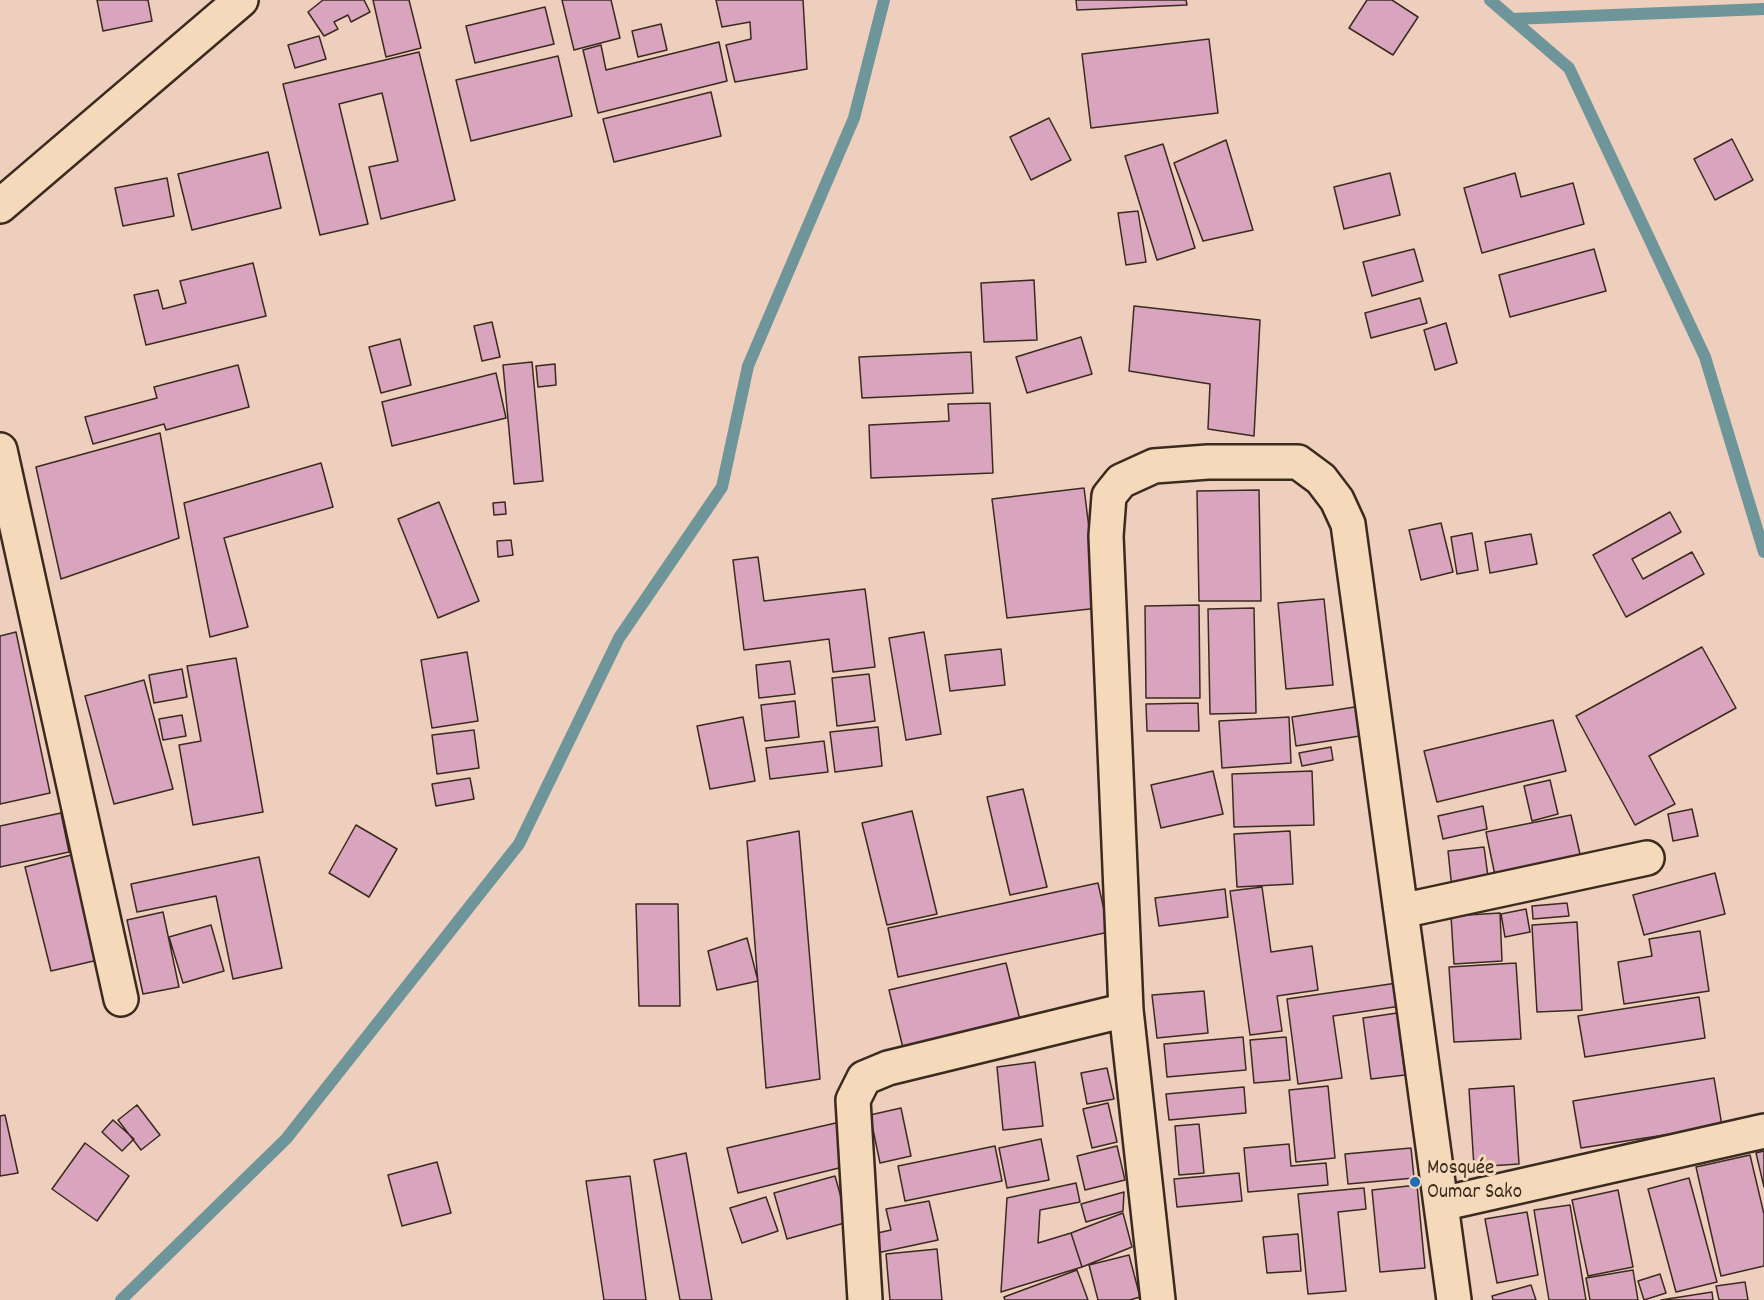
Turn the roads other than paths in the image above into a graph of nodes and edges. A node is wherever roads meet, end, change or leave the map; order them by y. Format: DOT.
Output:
graph roads {
  1 [pos="241,0"];
  2 [pos="0,206"];
  3 [pos="0,450"];
  4 [pos="1647,858"];
  5 [pos="1401,911"];
  6 [pos="121,999"];
  7 [pos="1126,1010"];
  8 [pos="1764,1131"];
  9 [pos="1441,1204"];
  10 [pos="865,1300"];
  11 [pos="1158,1300"];
  12 [pos="1454,1300"];
  1 -- 2 [label="street"];
  3 -- 6 [label="street"];
  4 -- 5 [label="street"];
  5 -- 7 [label="street"];
  5 -- 9 [label="street"];
  7 -- 10 [label="street"];
  7 -- 11 [label="street"];
  8 -- 9 [label="street"];
  9 -- 12 [label="street"];
}
